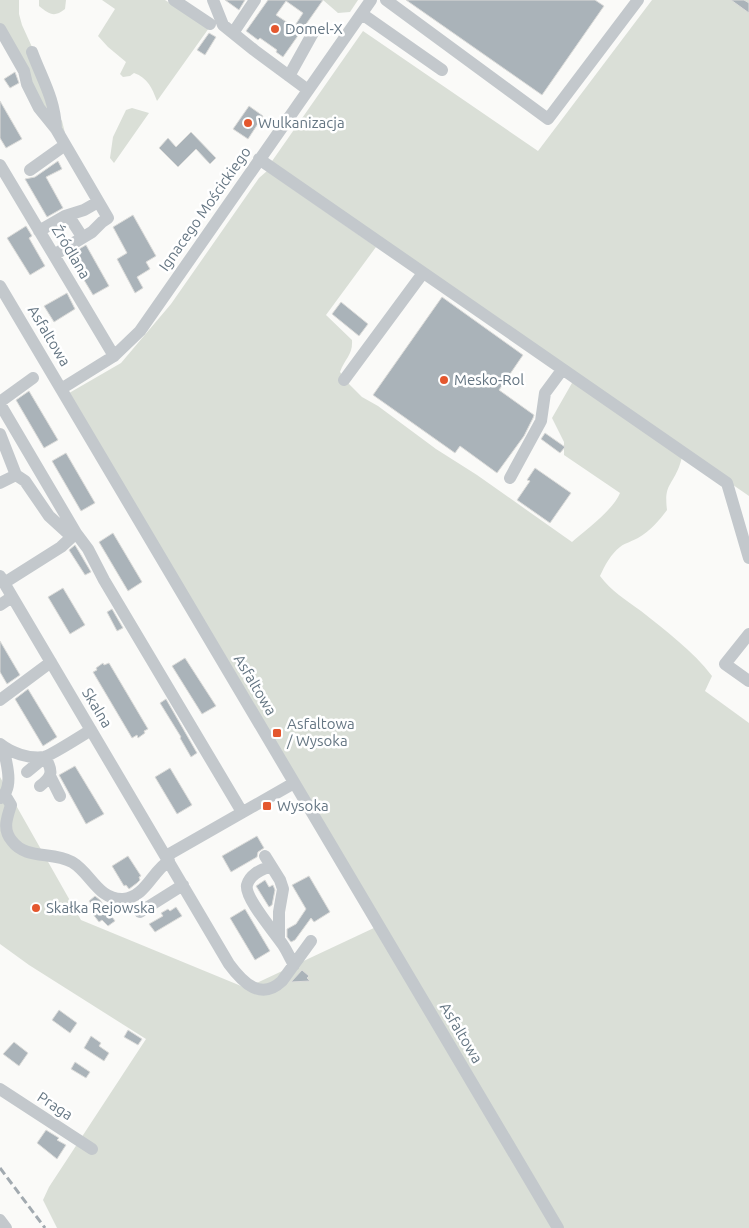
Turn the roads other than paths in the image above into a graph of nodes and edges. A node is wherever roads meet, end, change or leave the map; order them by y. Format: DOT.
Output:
graph roads {
  1 [pos="174,0"];
  2 [pos="213,0"];
  3 [pos="255,0"];
  4 [pos="371,0"];
  5 [pos="386,0"];
  6 [pos="638,0"];
  7 [pos="362,14"];
  8 [pos="210,24"];
  9 [pos="0,29"];
  10 [pos="314,31"];
  11 [pos="232,33"];
  12 [pos="32,52"];
  13 [pos="442,70"];
  14 [pos="289,76"];
  15 [pos="308,90"];
  16 [pos="56,129"];
  17 [pos="65,145"];
  18 [pos="259,160"];
  19 [pos="0,166"];
  20 [pos="30,170"];
  21 [pos="98,202"];
  22 [pos="68,215"];
  23 [pos="40,231"];
  24 [pos="81,234"];
  25 [pos="54,255"];
  26 [pos="423,273"];
  27 [pos="0,286"];
  28 [pos="114,356"];
  29 [pos="562,370"];
  30 [pos="33,378"];
  31 [pos="344,380"];
  32 [pos="61,389"];
  33 [pos="0,403"];
  34 [pos="0,434"];
  35 [pos="38,466"];
  36 [pos="16,475"];
  37 [pos="510,478"];
  38 [pos="0,483"];
  39 [pos="74,535"];
  40 [pos="749,558"];
  41 [pos="2,580"];
  42 [pos="12,597"];
  43 [pos="0,605"];
  44 [pos="749,634"];
  45 [pos="51,662"];
  46 [pos="749,681"];
  47 [pos="0,700"];
  48 [pos="91,730"];
  49 [pos="1,745"];
  50 [pos="18,754"];
  51 [pos="45,757"];
  52 [pos="7,766"];
  53 [pos="27,772"];
  54 [pos="50,776"];
  55 [pos="294,783"];
  56 [pos="40,786"];
  57 [pos="60,796"];
  58 [pos="3,797"];
  59 [pos="242,812"];
  60 [pos="168,858"];
  61 [pos="183,885"];
  62 [pos="280,910"];
  63 [pos="140,912"];
  64 [pos="265,920"];
  65 [pos="279,939"];
  66 [pos="311,941"];
  67 [pos="294,965"];
  68 [pos="0,1089"];
  69 [pos="92,1149"];
  70 [pos="0,1220"];
  71 [pos="6,1228"];
  72 [pos="558,1228"];
  1 -- 8 [label="street"];
  2 -- 11 [label="street"];
  3 -- 11 [label="street"];
  4 -- 7 [label="street, Ignacego Mościckiego"];
  5 -- 6 [label="street"];
  7 -- 13 [label="street"];
  7 -- 15 [label="street, Ignacego Mościckiego"];
  9 -- 16 [label="street"];
  10 -- 14 [label="street"];
  11 -- 14 [label="street"];
  12 -- 16 [label="street"];
  14 -- 15 [label="street"];
  15 -- 18 [label="street, Ignacego Mościckiego"];
  16 -- 17 [label="street"];
  17 -- 20 [label="street"];
  17 -- 21 [label="street"];
  18 -- 26 [label="street"];
  18 -- 28 [label="street, Ignacego Mościckiego"];
  19 -- 23 [label="street, Źródlana"];
  21 -- 22 [label="street"];
  21 -- 25 [label="street"];
  22 -- 23 [label="street"];
  22 -- 24 [label="street"];
  23 -- 25 [label="street, Źródlana"];
  25 -- 28 [label="street, Źródlana"];
  26 -- 29 [label="street"];
  26 -- 31 [label="street"];
  27 -- 32 [label="street, Asfaltowa"];
  28 -- 32 [label="street, Ignacego Mościckiego"];
  29 -- 37 [label="street"];
  29 -- 40 [label="street"];
  30 -- 33 [label="street"];
  32 -- 55 [label="street, Asfaltowa"];
  33 -- 35 [label="street"];
  34 -- 36 [label="street"];
  35 -- 36 [label="street"];
  35 -- 39 [label="street"];
  36 -- 38 [label="street"];
  36 -- 39 [label="street"];
  39 -- 41 [label="street"];
  39 -- 59 [label="street"];
  41 -- 42 [label="street, Skalna"];
  42 -- 43 [label="street"];
  42 -- 45 [label="street, Skalna"];
  44 -- 46 [label="street"];
  45 -- 47 [label="street"];
  45 -- 48 [label="street, Skalna"];
  48 -- 51 [label="street"];
  48 -- 60 [label="street, Skalna"];
  49 -- 50 [label="street"];
  49 -- 52 [label="street"];
  50 -- 51 [label="street"];
  50 -- 52 [label="street"];
  51 -- 53 [label="street"];
  51 -- 54 [label="street"];
  52 -- 58 [label="street"];
  54 -- 56 [label="street"];
  54 -- 57 [label="street"];
  55 -- 59 [label="street"];
  55 -- 72 [label="street, Asfaltowa"];
  58 -- 60 [label="street"];
  59 -- 60 [label="street"];
  60 -- 61 [label="street, Skalna"];
  61 -- 63 [label="street"];
  61 -- 67 [label="street, Skalna"];
  62 -- 64 [label="street"];
  62 -- 64 [label="street"];
  62 -- 65 [label="street"];
  64 -- 65 [label="street"];
  65 -- 67 [label="street"];
  66 -- 67 [label="street"];
  68 -- 69 [label="street, Praga"];
  70 -- 71 [label="street"];
}
